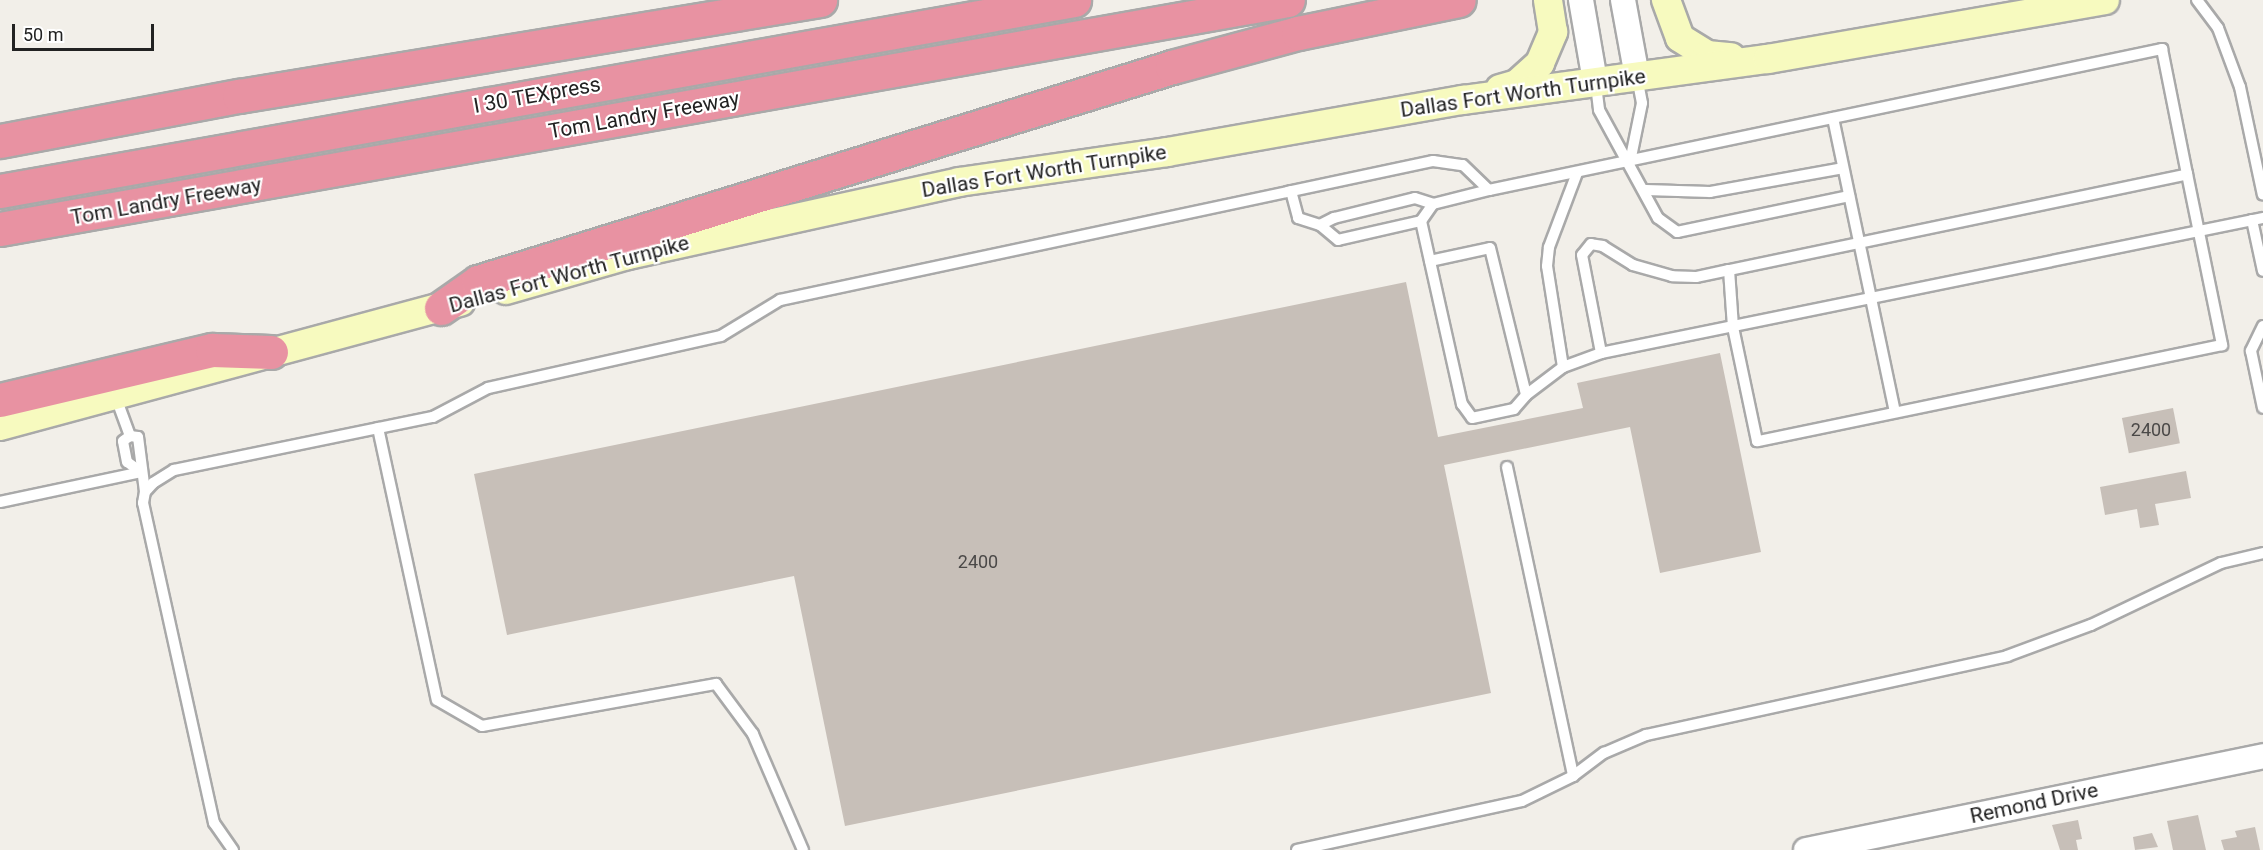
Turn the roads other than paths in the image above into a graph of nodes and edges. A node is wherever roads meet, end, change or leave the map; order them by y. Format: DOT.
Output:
graph roads {
  1 [pos="820,0"];
  2 [pos="1074,0"];
  3 [pos="1288,0"];
  4 [pos="1459,0"];
  5 [pos="1548,0"];
  6 [pos="1581,0"];
  7 [pos="1623,0"];
  8 [pos="1666,0"];
  9 [pos="2105,0"];
  10 [pos="2197,0"];
  11 [pos="1767,59"];
  12 [pos="1637,76"];
  13 [pos="1595,81"];
  14 [pos="1464,100"];
  15 [pos="1833,118"];
  16 [pos="0,141"];
  17 [pos="1630,162"];
  18 [pos="1843,168"];
  19 [pos="1577,172"];
  20 [pos="2187,174"];
  21 [pos="1489,190"];
  22 [pos="1646,190"];
  23 [pos="0,191"];
  24 [pos="1291,191"];
  25 [pos="2263,195"];
  26 [pos="1849,196"];
  27 [pos="1433,204"];
  28 [pos="2258,219"];
  29 [pos="1421,220"];
  30 [pos="1320,225"];
  31 [pos="0,229"];
  32 [pos="2199,231"];
  33 [pos="1859,241"];
  34 [pos="1430,261"];
  35 [pos="1730,270"];
  36 [pos="2263,271"];
  37 [pos="1871,299"];
  38 [pos="441,308"];
  39 [pos="2263,326"];
  40 [pos="1733,327"];
  41 [pos="271,352"];
  42 [pos="1600,353"];
  43 [pos="1563,367"];
  44 [pos="114,395"];
  45 [pos="1526,395"];
  46 [pos="0,400"];
  47 [pos="2263,408"];
  48 [pos="1895,412"];
  49 [pos="0,426"];
  50 [pos="378,428"];
  51 [pos="129,436"];
  52 [pos="1507,467"];
  53 [pos="141,472"];
  54 [pos="145,492"];
  55 [pos="0,502"];
  56 [pos="2263,553"];
  57 [pos="2263,756"];
  58 [pos="1573,776"];
  59 [pos="233,850"];
  60 [pos="803,850"];
  61 [pos="1297,850"];
  62 [pos="1806,850"];
  1 -- 16 [label="highway"];
  2 -- 23 [label="highway, I 30 TEXpress"];
  3 -- 31 [label="highway, Tom Landry Freeway"];
  4 -- 38 [label="highway"];
  5 -- 14 [label="main road"];
  6 -- 13 [label="street"];
  7 -- 12 [label="street"];
  8 -- 11 [label="main road"];
  9 -- 11 [label="main road, Dallas Fort Worth Turnpike"];
  10 -- 25 [label="lane"];
  11 -- 12 [label="main road, Dallas Fort Worth Turnpike"];
  12 -- 13 [label="main road, Dallas Fort Worth Turnpike"];
  12 -- 17 [label="lane"];
  13 -- 14 [label="main road, Dallas Fort Worth Turnpike"];
  13 -- 17 [label="lane"];
  14 -- 38 [label="main road, Dallas Fort Worth Turnpike"];
  15 -- 17 [label="lane"];
  15 -- 18 [label="lane"];
  15 -- 20 [label="lane"];
  17 -- 19 [label="lane"];
  17 -- 22 [label="lane"];
  18 -- 22 [label="lane"];
  18 -- 26 [label="lane"];
  19 -- 21 [label="lane"];
  19 -- 43 [label="lane"];
  20 -- 32 [label="lane"];
  20 -- 33 [label="lane"];
  21 -- 24 [label="lane"];
  21 -- 27 [label="lane"];
  22 -- 26 [label="lane"];
  24 -- 30 [label="lane"];
  24 -- 50 [label="lane"];
  26 -- 33 [label="lane"];
  27 -- 29 [label="lane"];
  27 -- 30 [label="lane"];
  28 -- 32 [label="lane"];
  28 -- 36 [label="lane"];
  29 -- 30 [label="lane"];
  29 -- 34 [label="lane"];
  32 -- 37 [label="lane"];
  32 -- 48 [label="lane"];
  33 -- 35 [label="lane"];
  33 -- 37 [label="lane"];
  34 -- 45 [label="lane"];
  34 -- 45 [label="lane"];
  35 -- 40 [label="lane"];
  35 -- 42 [label="lane"];
  37 -- 40 [label="lane"];
  37 -- 48 [label="lane"];
  38 -- 41 [label="main road, Dallas Fort Worth Turnpike"];
  39 -- 47 [label="lane"];
  40 -- 42 [label="lane"];
  40 -- 48 [label="lane"];
  41 -- 44 [label="main road, Dallas Fort Worth Turnpike"];
  41 -- 46 [label="highway"];
  42 -- 43 [label="lane"];
  43 -- 45 [label="lane"];
  44 -- 49 [label="main road, Dallas Fort Worth Turnpike"];
  44 -- 51 [label="lane"];
  50 -- 54 [label="lane"];
  50 -- 60 [label="lane"];
  51 -- 53 [label="lane"];
  51 -- 53 [label="lane"];
  52 -- 58 [label="lane"];
  53 -- 54 [label="lane"];
  53 -- 55 [label="lane"];
  54 -- 59 [label="lane"];
  56 -- 58 [label="lane"];
  57 -- 62 [label="street, Remond Drive"];
  58 -- 61 [label="lane"];
}
